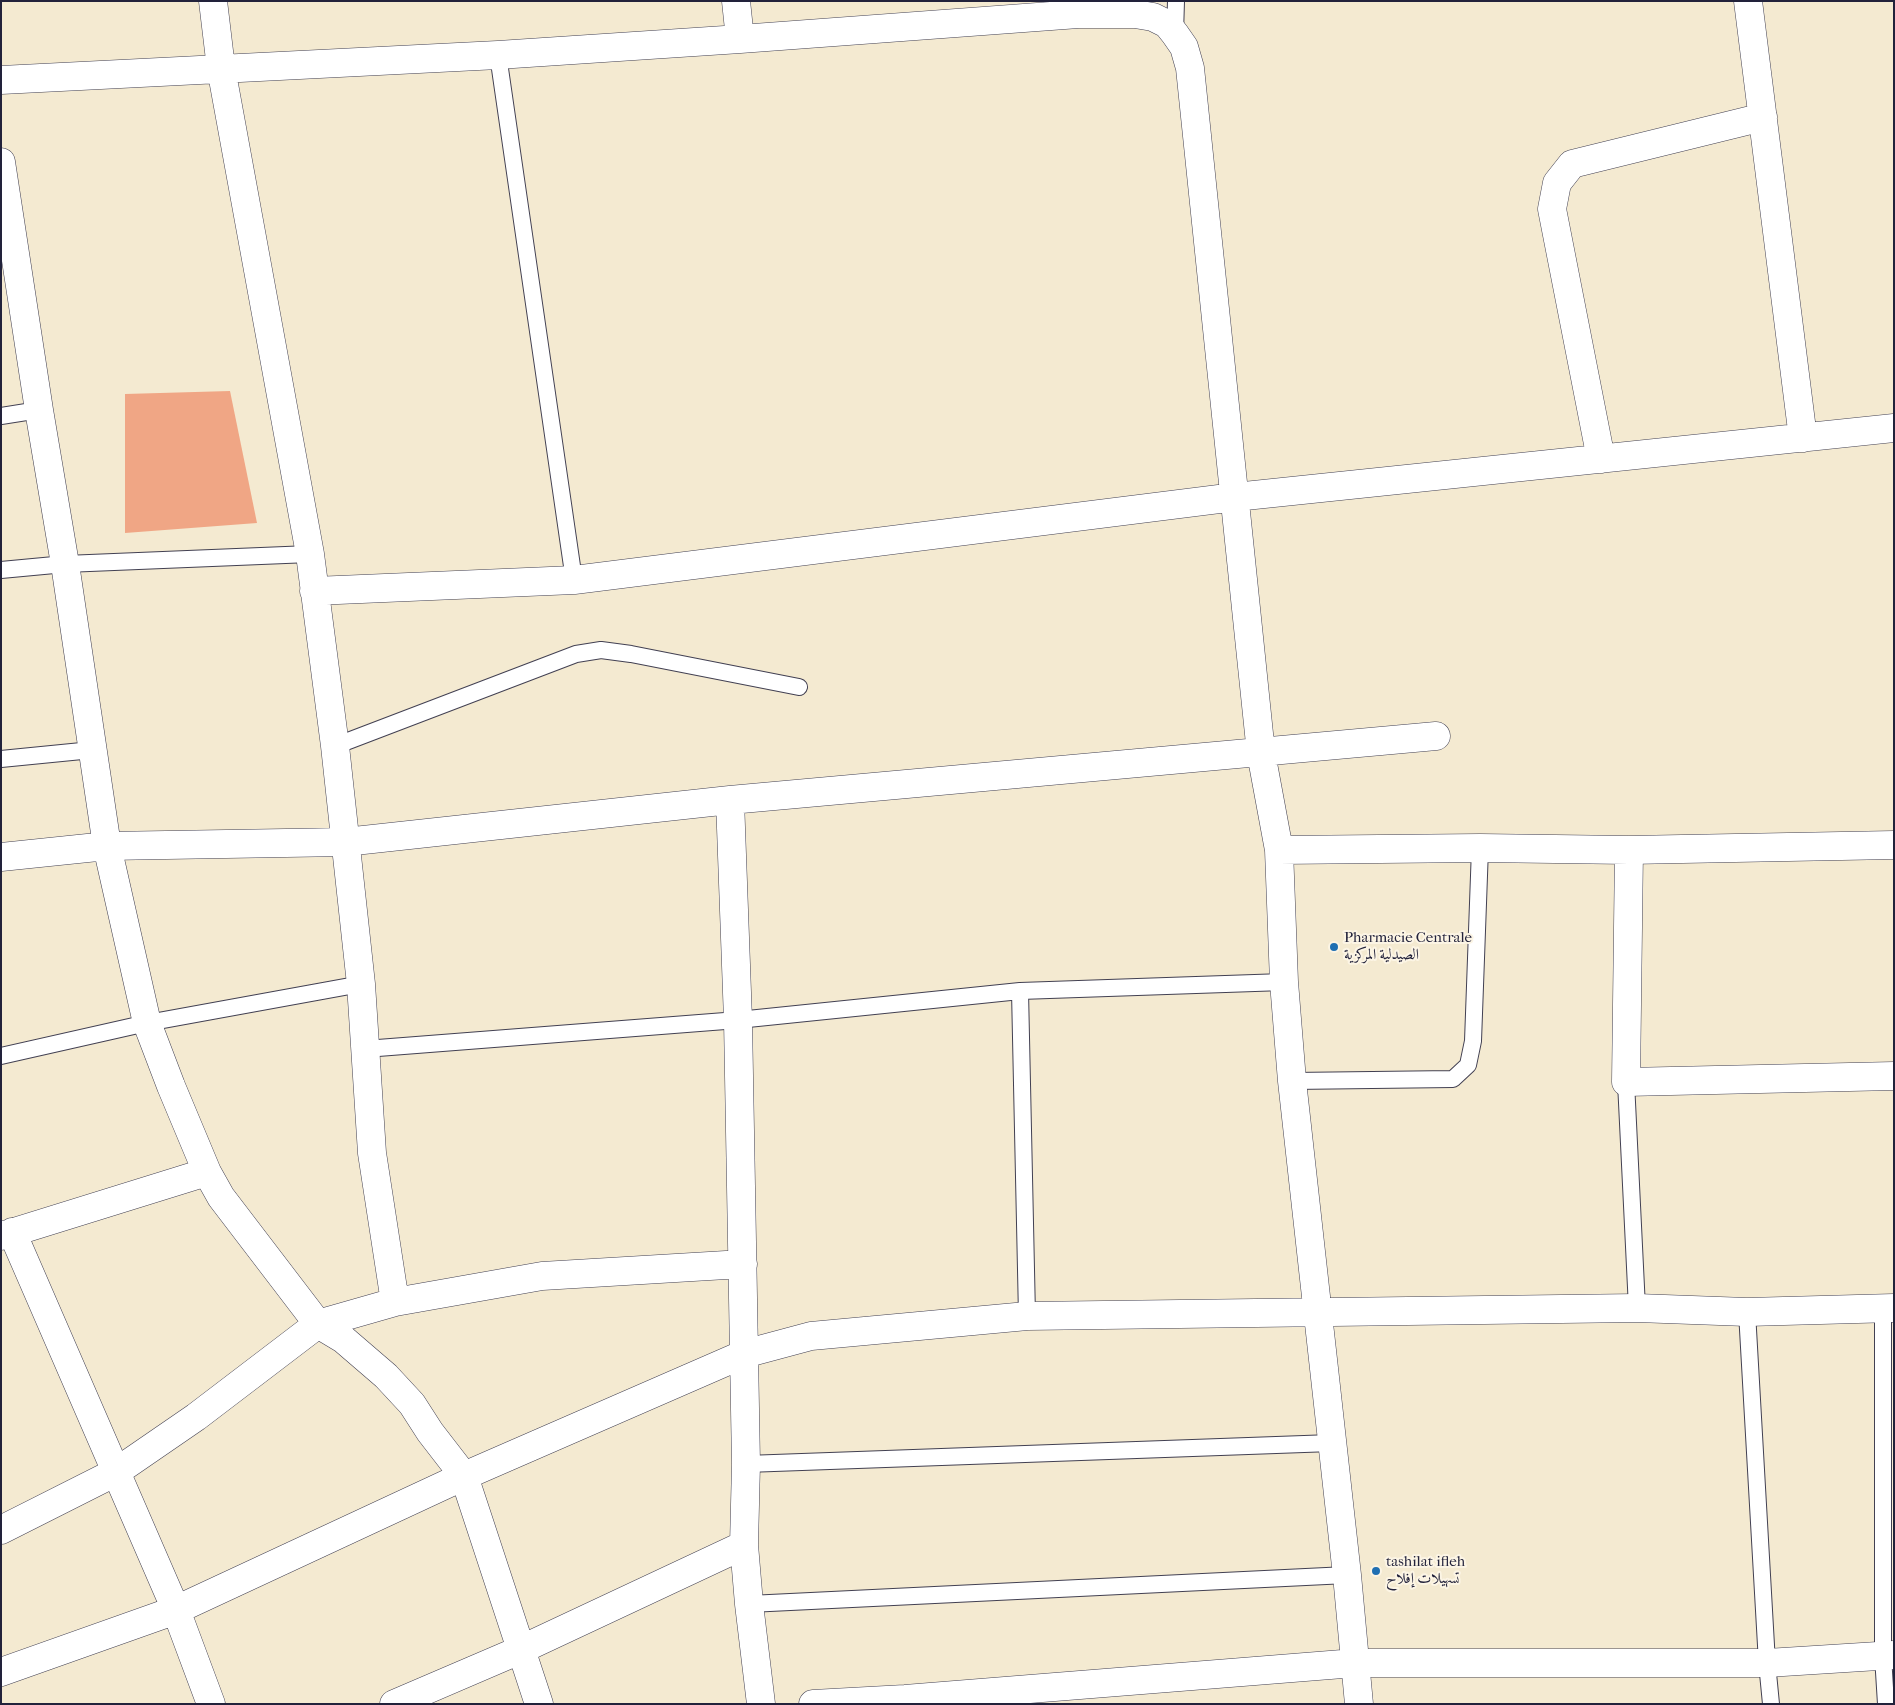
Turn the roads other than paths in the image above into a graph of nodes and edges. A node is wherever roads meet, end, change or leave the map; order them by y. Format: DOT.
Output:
graph roads {
  1 [pos="213,1"];
  2 [pos="736,1"];
  3 [pos="1176,1"];
  4 [pos="1748,1"];
  5 [pos="1175,34"];
  6 [pos="740,39"];
  7 [pos="498,55"];
  8 [pos="222,68"];
  9 [pos="1,80"];
  10 [pos="1763,117"];
  11 [pos="1,162"];
  12 [pos="39,410"];
  13 [pos="1,416"];
  14 [pos="1894,428"];
  15 [pos="1803,438"];
  16 [pos="1601,459"];
  17 [pos="1235,497"];
  18 [pos="310,554"];
  19 [pos="65,564"];
  20 [pos="1,570"];
  21 [pos="574,580"];
  22 [pos="314,591"];
  23 [pos="799,687"];
  24 [pos="1436,736"];
  25 [pos="335,746"];
  26 [pos="92,750"];
  27 [pos="1261,753"];
  28 [pos="1,759"];
  29 [pos="730,800"];
  30 [pos="345,842"];
  31 [pos="1894,845"];
  32 [pos="106,846"];
  33 [pos="1480,848"];
  34 [pos="1280,850"];
  35 [pos="1629,850"];
  36 [pos="1,857"];
  37 [pos="1284,982"];
  38 [pos="361,984"];
  39 [pos="1020,991"];
  40 [pos="738,1020"];
  41 [pos="147,1023"];
  42 [pos="365,1049"];
  43 [pos="1,1056"];
  44 [pos="1894,1076"];
  45 [pos="1292,1081"];
  46 [pos="1626,1082"];
  47 [pos="207,1172"];
  48 [pos="7,1234"];
  49 [pos="743,1264"];
  50 [pos="395,1302"];
  51 [pos="1637,1308"];
  52 [pos="1888,1308"];
  53 [pos="1747,1312"];
  54 [pos="1318,1313"];
  55 [pos="1028,1316"];
  56 [pos="318,1324"];
  57 [pos="744,1354"];
  58 [pos="1332,1443"];
  59 [pos="746,1464"];
  60 [pos="116,1472"];
  61 [pos="464,1476"];
  62 [pos="1,1530"];
  63 [pos="744,1545"];
  64 [pos="1347,1575"];
  65 [pos="749,1604"];
  66 [pos="176,1610"];
  67 [pos="520,1650"];
  68 [pos="1888,1655"];
  69 [pos="1355,1662"];
  70 [pos="1767,1662"];
  71 [pos="1,1672"];
  72 [pos="906,1701"];
  73 [pos="211,1704"];
  74 [pos="394,1704"];
  75 [pos="539,1704"];
  76 [pos="761,1704"];
  77 [pos="813,1704"];
  78 [pos="1359,1704"];
  79 [pos="1772,1704"];
  80 [pos="1886,1704"];
  1 -- 8 [label="street"];
  2 -- 6 [label="street"];
  3 -- 5 [label="lane"];
  4 -- 10 [label="street"];
  5 -- 6 [label="street"];
  5 -- 17 [label="street"];
  6 -- 7 [label="street"];
  7 -- 8 [label="street"];
  7 -- 21 [label="lane"];
  8 -- 9 [label="street"];
  8 -- 18 [label="street"];
  10 -- 15 [label="street"];
  10 -- 16 [label="street"];
  11 -- 12 [label="street"];
  12 -- 13 [label="lane"];
  12 -- 19 [label="street"];
  14 -- 15 [label="street"];
  15 -- 16 [label="street"];
  16 -- 17 [label="street"];
  17 -- 21 [label="street"];
  17 -- 27 [label="street"];
  18 -- 19 [label="lane"];
  18 -- 22 [label="street"];
  19 -- 20 [label="lane"];
  19 -- 26 [label="street"];
  21 -- 22 [label="street"];
  22 -- 25 [label="street"];
  23 -- 25 [label="lane"];
  24 -- 27 [label="street"];
  25 -- 30 [label="street"];
  26 -- 28 [label="lane"];
  26 -- 32 [label="street"];
  27 -- 29 [label="street"];
  27 -- 34 [label="street"];
  29 -- 30 [label="street"];
  29 -- 40 [label="street"];
  30 -- 32 [label="street"];
  30 -- 38 [label="street"];
  31 -- 35 [label="street"];
  32 -- 36 [label="street"];
  32 -- 41 [label="street"];
  33 -- 34 [label="street"];
  33 -- 35 [label="street"];
  33 -- 45 [label="lane"];
  34 -- 37 [label="street"];
  35 -- 46 [label="street"];
  37 -- 39 [label="lane"];
  37 -- 45 [label="street"];
  38 -- 41 [label="lane"];
  38 -- 42 [label="street"];
  39 -- 40 [label="lane"];
  39 -- 55 [label="lane"];
  40 -- 42 [label="lane"];
  40 -- 49 [label="street"];
  41 -- 43 [label="lane"];
  41 -- 47 [label="street"];
  42 -- 50 [label="street"];
  44 -- 46 [label="street"];
  45 -- 54 [label="street"];
  46 -- 51 [label="lane"];
  47 -- 48 [label="street"];
  47 -- 56 [label="street"];
  48 -- 60 [label="street"];
  49 -- 50 [label="street"];
  49 -- 57 [label="street"];
  50 -- 56 [label="street"];
  51 -- 53 [label="street"];
  51 -- 54 [label="street"];
  52 -- 53 [label="street"];
  52 -- 68 [label="lane"];
  53 -- 70 [label="lane"];
  54 -- 55 [label="street"];
  54 -- 58 [label="street"];
  55 -- 57 [label="street"];
  56 -- 60 [label="street"];
  56 -- 61 [label="street"];
  57 -- 59 [label="street"];
  57 -- 61 [label="street"];
  58 -- 59 [label="lane"];
  58 -- 64 [label="street"];
  59 -- 63 [label="street"];
  60 -- 62 [label="street"];
  60 -- 66 [label="street"];
  61 -- 66 [label="street"];
  61 -- 67 [label="street"];
  63 -- 65 [label="street"];
  63 -- 67 [label="street"];
  64 -- 65 [label="lane"];
  64 -- 69 [label="street"];
  65 -- 76 [label="street"];
  66 -- 71 [label="street"];
  66 -- 73 [label="street"];
  67 -- 74 [label="street"];
  67 -- 75 [label="street"];
  68 -- 70 [label="street"];
  68 -- 80 [label="lane"];
  69 -- 70 [label="street"];
  69 -- 72 [label="street"];
  69 -- 78 [label="street"];
  70 -- 79 [label="lane"];
  72 -- 77 [label="street"];
}
